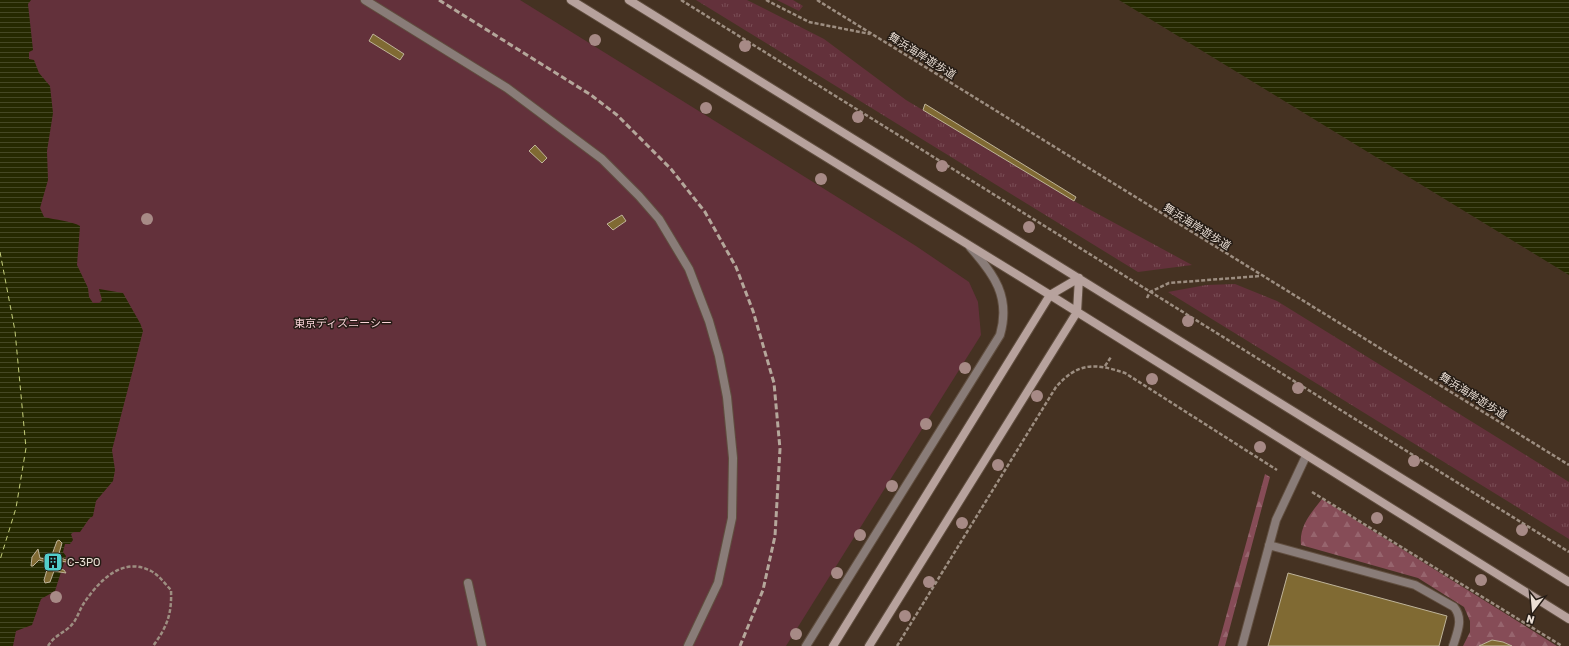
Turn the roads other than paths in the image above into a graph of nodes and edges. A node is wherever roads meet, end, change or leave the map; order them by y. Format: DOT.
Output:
graph roads {
  1 [pos="365,0"];
  2 [pos="571,0"];
  3 [pos="629,0"];
  4 [pos="968,245"];
  5 [pos="1079,278"];
  6 [pos="1050,295"];
  7 [pos="1077,312"];
  8 [pos="1306,456"];
  9 [pos="1270,545"];
  10 [pos="468,582"];
  11 [pos="1569,582"];
  12 [pos="1569,619"];
  13 [pos="482,646"];
  14 [pos="688,646"];
  15 [pos="806,646"];
  16 [pos="832,646"];
  17 [pos="869,646"];
  18 [pos="1242,646"];
  19 [pos="1454,646"];
  1 -- 14 [label="lane"];
  2 -- 4 [label="street"];
  3 -- 5 [label="street"];
  4 -- 6 [label="street"];
  4 -- 15 [label="lane"];
  5 -- 6 [label="street"];
  5 -- 7 [label="street"];
  5 -- 11 [label="street"];
  6 -- 7 [label="street"];
  6 -- 16 [label="street"];
  7 -- 8 [label="street"];
  7 -- 17 [label="street"];
  8 -- 9 [label="lane"];
  8 -- 12 [label="street"];
  9 -- 18 [label="lane"];
  9 -- 19 [label="lane"];
  10 -- 13 [label="lane"];
}
